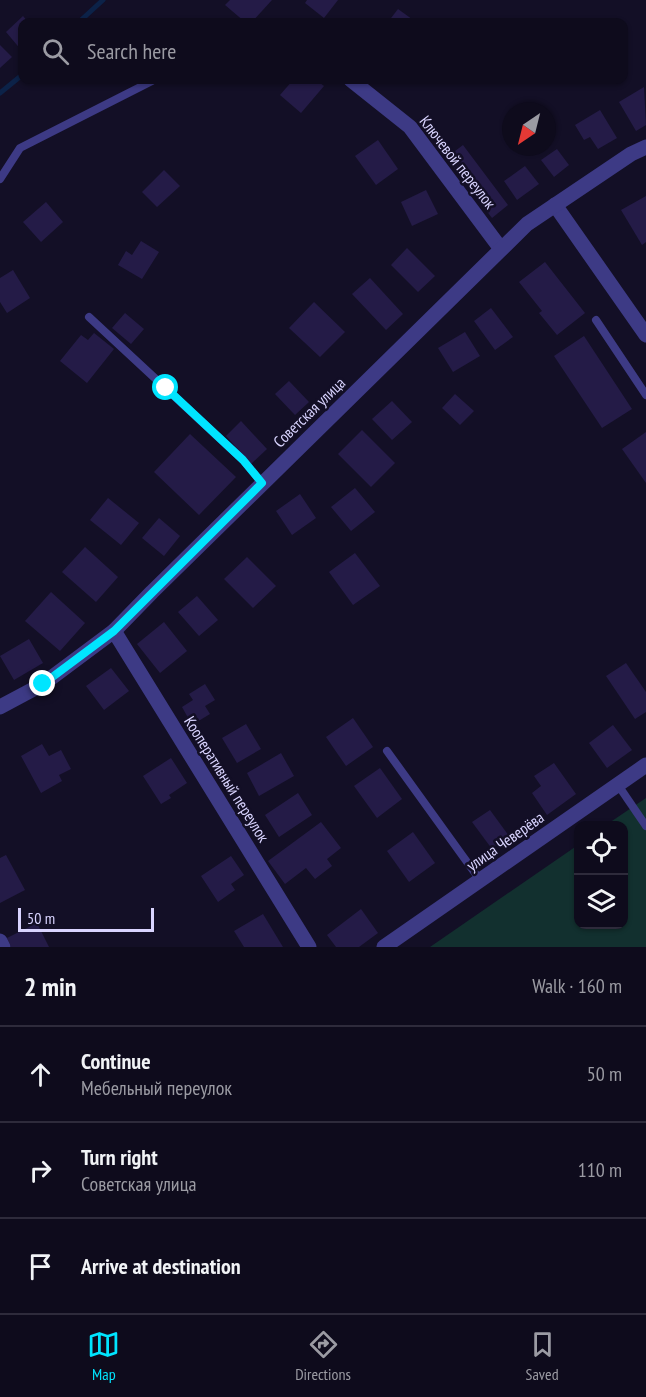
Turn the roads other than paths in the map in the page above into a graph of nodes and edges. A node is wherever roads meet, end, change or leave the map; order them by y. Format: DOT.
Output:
graph roads {
  1 [pos="146,84"];
  2 [pos="356,84"];
  3 [pos="646,147"];
  4 [pos="0,179"];
  5 [pos="555,204"];
  6 [pos="501,249"];
  7 [pos="89,316"];
  8 [pos="596,320"];
  9 [pos="646,335"];
  10 [pos="646,395"];
  11 [pos="262,483"];
  12 [pos="114,631"];
  13 [pos="0,707"];
  14 [pos="387,751"];
  15 [pos="646,765"];
  16 [pos="618,785"];
  17 [pos="646,826"];
  18 [pos="480,880"];
  19 [pos="0,941"];
  20 [pos="3,947"];
  21 [pos="309,947"];
  22 [pos="384,947"];
  1 -- 4 [label="lane"];
  2 -- 6 [label="street, Ключевой переулок"];
  3 -- 5 [label="street, Советская улица"];
  5 -- 6 [label="street, Советская улица"];
  5 -- 9 [label="street"];
  6 -- 11 [label="street, Советская улица"];
  7 -- 11 [label="lane"];
  8 -- 10 [label="lane"];
  11 -- 12 [label="street, Советская улица"];
  12 -- 13 [label="street, Советская улица"];
  12 -- 21 [label="street, Кооперативный переулок"];
  14 -- 18 [label="lane"];
  15 -- 16 [label="street, улица Чеверёва"];
  16 -- 17 [label="lane"];
  16 -- 18 [label="street, улица Чеверёва"];
  18 -- 22 [label="street, улица Чеверёва"];
  19 -- 20 [label="street"];
}
